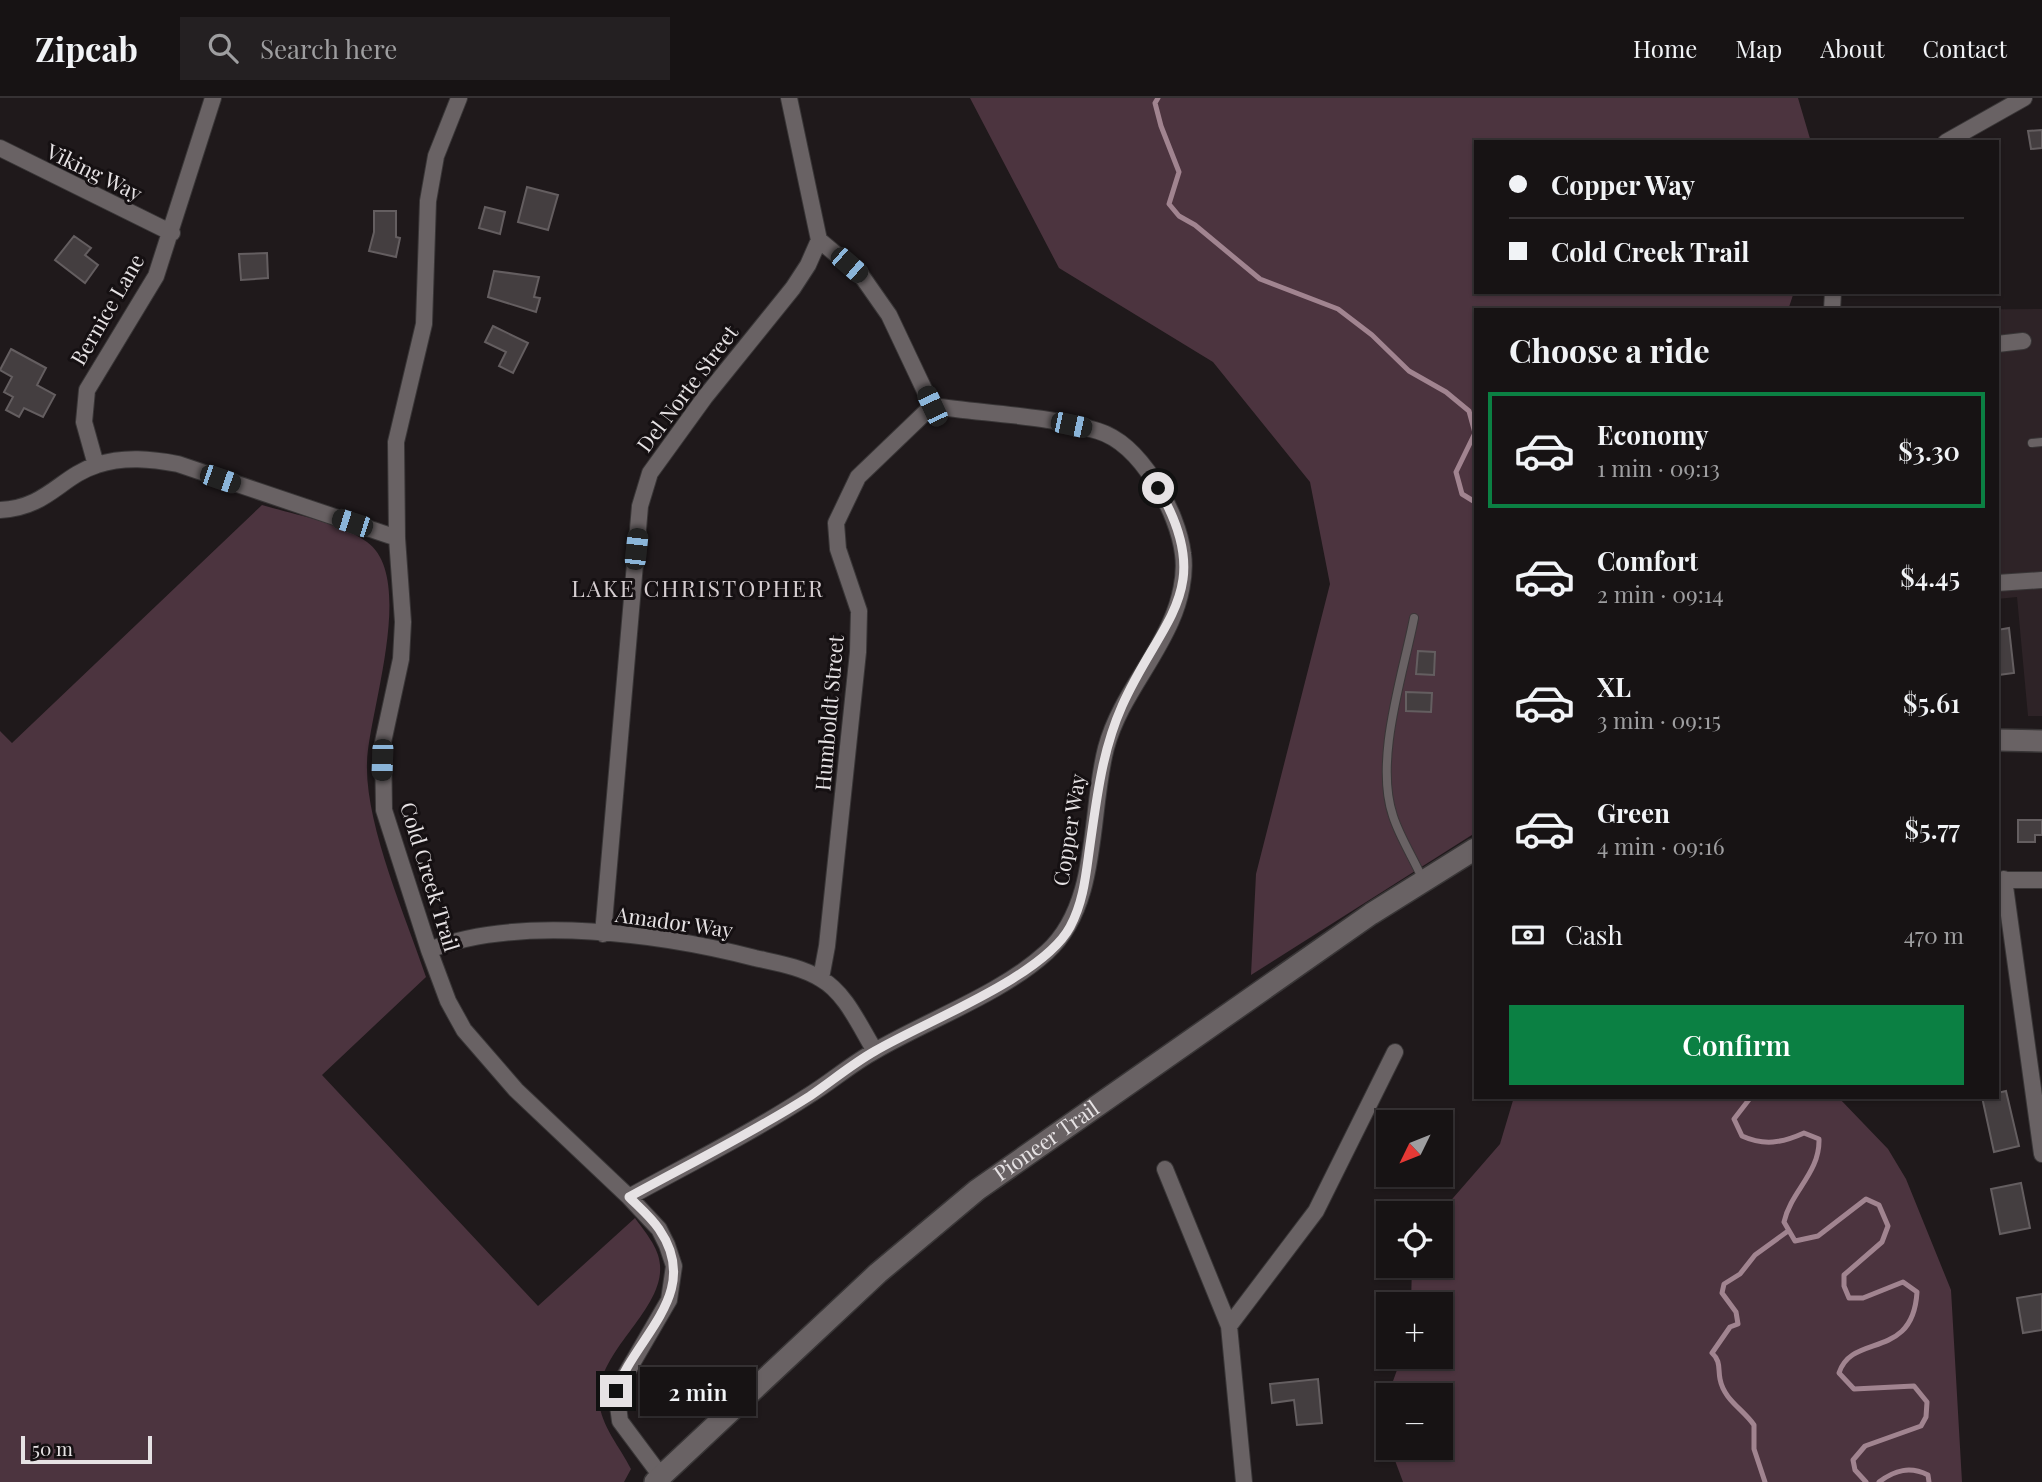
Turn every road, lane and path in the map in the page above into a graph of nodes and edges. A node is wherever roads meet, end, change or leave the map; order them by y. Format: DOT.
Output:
graph roads {
  1 [pos="213,98"];
  2 [pos="460,98"];
  3 [pos="789,98"];
  4 [pos="2024,98"];
  5 [pos="1950,140"];
  6 [pos="0,148"];
  7 [pos="172,233"];
  8 [pos="819,240"];
  9 [pos="2024,341"];
  10 [pos="1999,344"];
  11 [pos="932,406"];
  12 [pos="2042,442"];
  13 [pos="2032,443"];
  14 [pos="96,465"];
  15 [pos="0,510"];
  16 [pos="397,538"];
  17 [pos="2042,580"];
  18 [pos="1999,583"];
  19 [pos="1414,618"];
  20 [pos="1999,740"];
  21 [pos="2042,741"];
  22 [pos="1474,850"];
  23 [pos="1423,880"];
  24 [pos="2001,880"];
  25 [pos="2042,880"];
  26 [pos="603,934"];
  27 [pos="429,950"];
  28 [pos="821,978"];
  29 [pos="875,1051"];
  30 [pos="1395,1052"];
  31 [pos="2042,1154"];
  32 [pos="1165,1169"];
  33 [pos="629,1197"];
  34 [pos="1229,1326"];
  35 [pos="658,1479"];
  36 [pos="1244,1482"];
  1 -- 7 [label="street, Bernice Lane"];
  2 -- 16 [label="street, Cold Creek Trail"];
  3 -- 8 [label="street"];
  4 -- 5 [label="street"];
  6 -- 7 [label="street, Viking Way"];
  7 -- 14 [label="street, Bernice Lane"];
  8 -- 11 [label="street"];
  8 -- 26 [label="street, Del Norte Street"];
  9 -- 10 [label="street"];
  11 -- 28 [label="street, Humboldt Street"];
  11 -- 29 [label="street, Copper Way"];
  12 -- 13 [label="lane"];
  14 -- 15 [label="street"];
  14 -- 16 [label="street"];
  16 -- 27 [label="street, Cold Creek Trail"];
  17 -- 18 [label="street"];
  19 -- 23 [label="lane"];
  20 -- 21 [label="main road"];
  22 -- 23 [label="main road, Pioneer Trail"];
  23 -- 35 [label="main road, Pioneer Trail"];
  24 -- 25 [label="street"];
  24 -- 31 [label="street"];
  26 -- 27 [label="street, Amador Way"];
  26 -- 28 [label="street, Amador Way"];
  27 -- 33 [label="street, Cold Creek Trail"];
  28 -- 29 [label="street, Amador Way"];
  29 -- 33 [label="street, Copper Way"];
  30 -- 34 [label="street"];
  32 -- 34 [label="street"];
  33 -- 35 [label="street, Cold Creek Trail"];
  34 -- 36 [label="street"];
}
